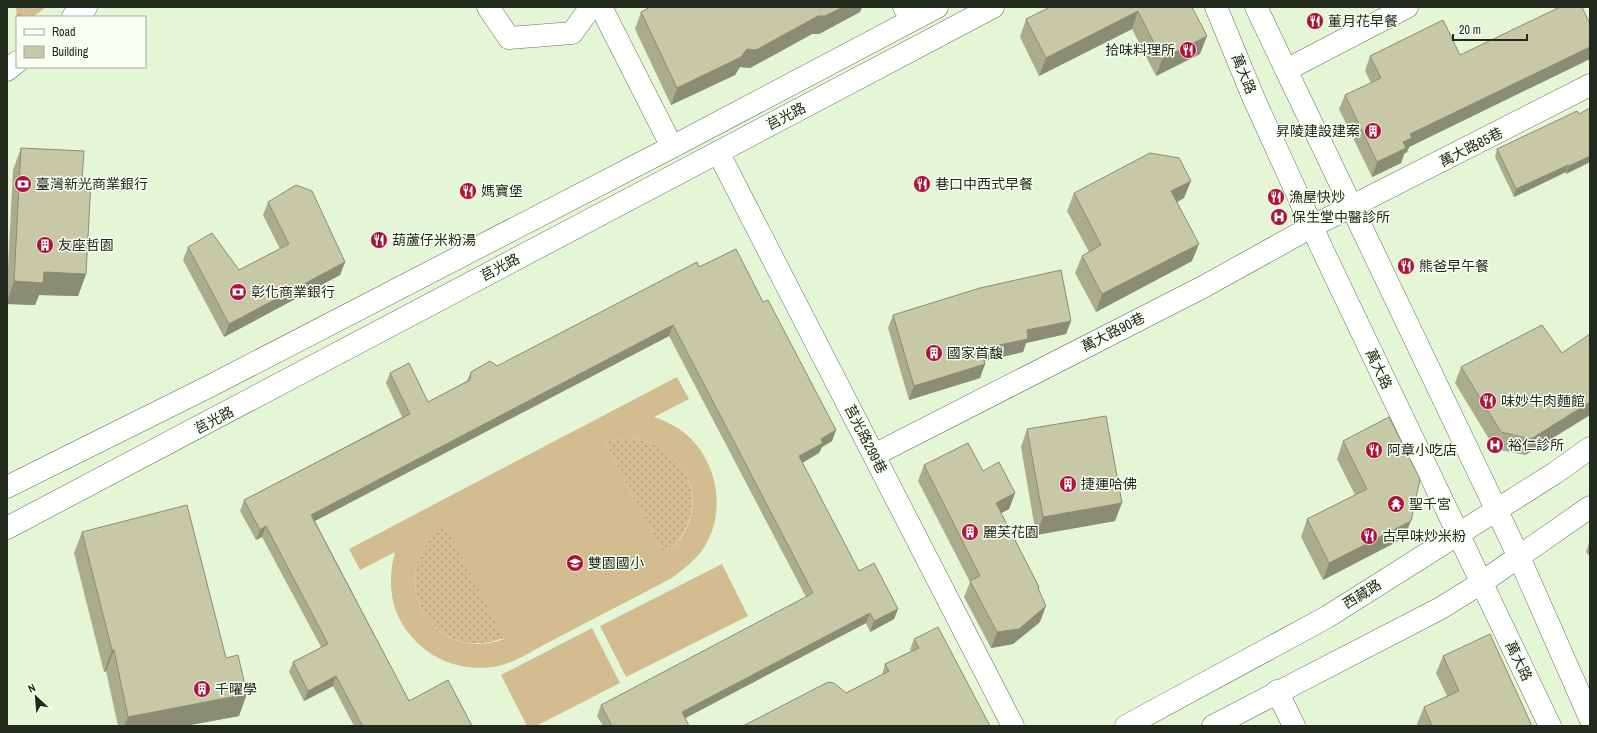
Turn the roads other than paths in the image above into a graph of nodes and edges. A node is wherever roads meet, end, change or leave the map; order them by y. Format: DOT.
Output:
graph roads {
  1 [pos="86,7"];
  2 [pos="488,7"];
  3 [pos="591,7"];
  4 [pos="601,7"];
  5 [pos="937,7"];
  6 [pos="993,7"];
  7 [pos="1216,7"];
  8 [pos="1256,7"];
  9 [pos="1407,7"];
  10 [pos="908,14"];
  11 [pos="74,16"];
  12 [pos="16,63"];
  13 [pos="7,70"];
  14 [pos="1286,70"];
  15 [pos="1590,85"];
  16 [pos="672,147"];
  17 [pos="718,152"];
  18 [pos="1350,207"];
  19 [pos="1313,226"];
  20 [pos="1590,448"];
  21 [pos="874,455"];
  22 [pos="7,487"];
  23 [pos="1590,507"];
  24 [pos="1495,509"];
  25 [pos="7,528"];
  26 [pos="1458,534"];
  27 [pos="1518,557"];
  28 [pos="1481,583"];
  29 [pos="1278,691"];
  30 [pos="1590,718"];
  31 [pos="1013,726"];
  32 [pos="1126,726"];
  33 [pos="1213,726"];
  34 [pos="1294,726"];
  35 [pos="1550,726"];
  1 -- 11 [label="street"];
  2 -- 3 [label="street"];
  4 -- 16 [label="street"];
  5 -- 10 [label="street, 莒光路"];
  6 -- 17 [label="street, 莒光路"];
  7 -- 19 [label="street, 萬大路"];
  8 -- 14 [label="street"];
  9 -- 14 [label="street"];
  10 -- 16 [label="street, 莒光路"];
  12 -- 13 [label="street"];
  14 -- 18 [label="street"];
  15 -- 18 [label="street, 萬大路85巷"];
  16 -- 22 [label="street, 莒光路"];
  17 -- 21 [label="street, 莒光路299巷"];
  17 -- 25 [label="street, 莒光路"];
  18 -- 19 [label="street, 萬大路90巷"];
  18 -- 24 [label="street"];
  19 -- 21 [label="street, 萬大路90巷"];
  19 -- 26 [label="street, 萬大路"];
  20 -- 24 [label="street, 西藏路"];
  21 -- 31 [label="street, 莒光路299巷"];
  23 -- 27 [label="street"];
  24 -- 26 [label="street, 西藏路"];
  24 -- 27 [label="street"];
  26 -- 28 [label="street, 萬大路"];
  26 -- 32 [label="street, 西藏路"];
  27 -- 28 [label="street"];
  27 -- 30 [label="street"];
  28 -- 29 [label="street"];
  28 -- 35 [label="street, 萬大路"];
  29 -- 33 [label="street"];
  29 -- 34 [label="street"];
}
